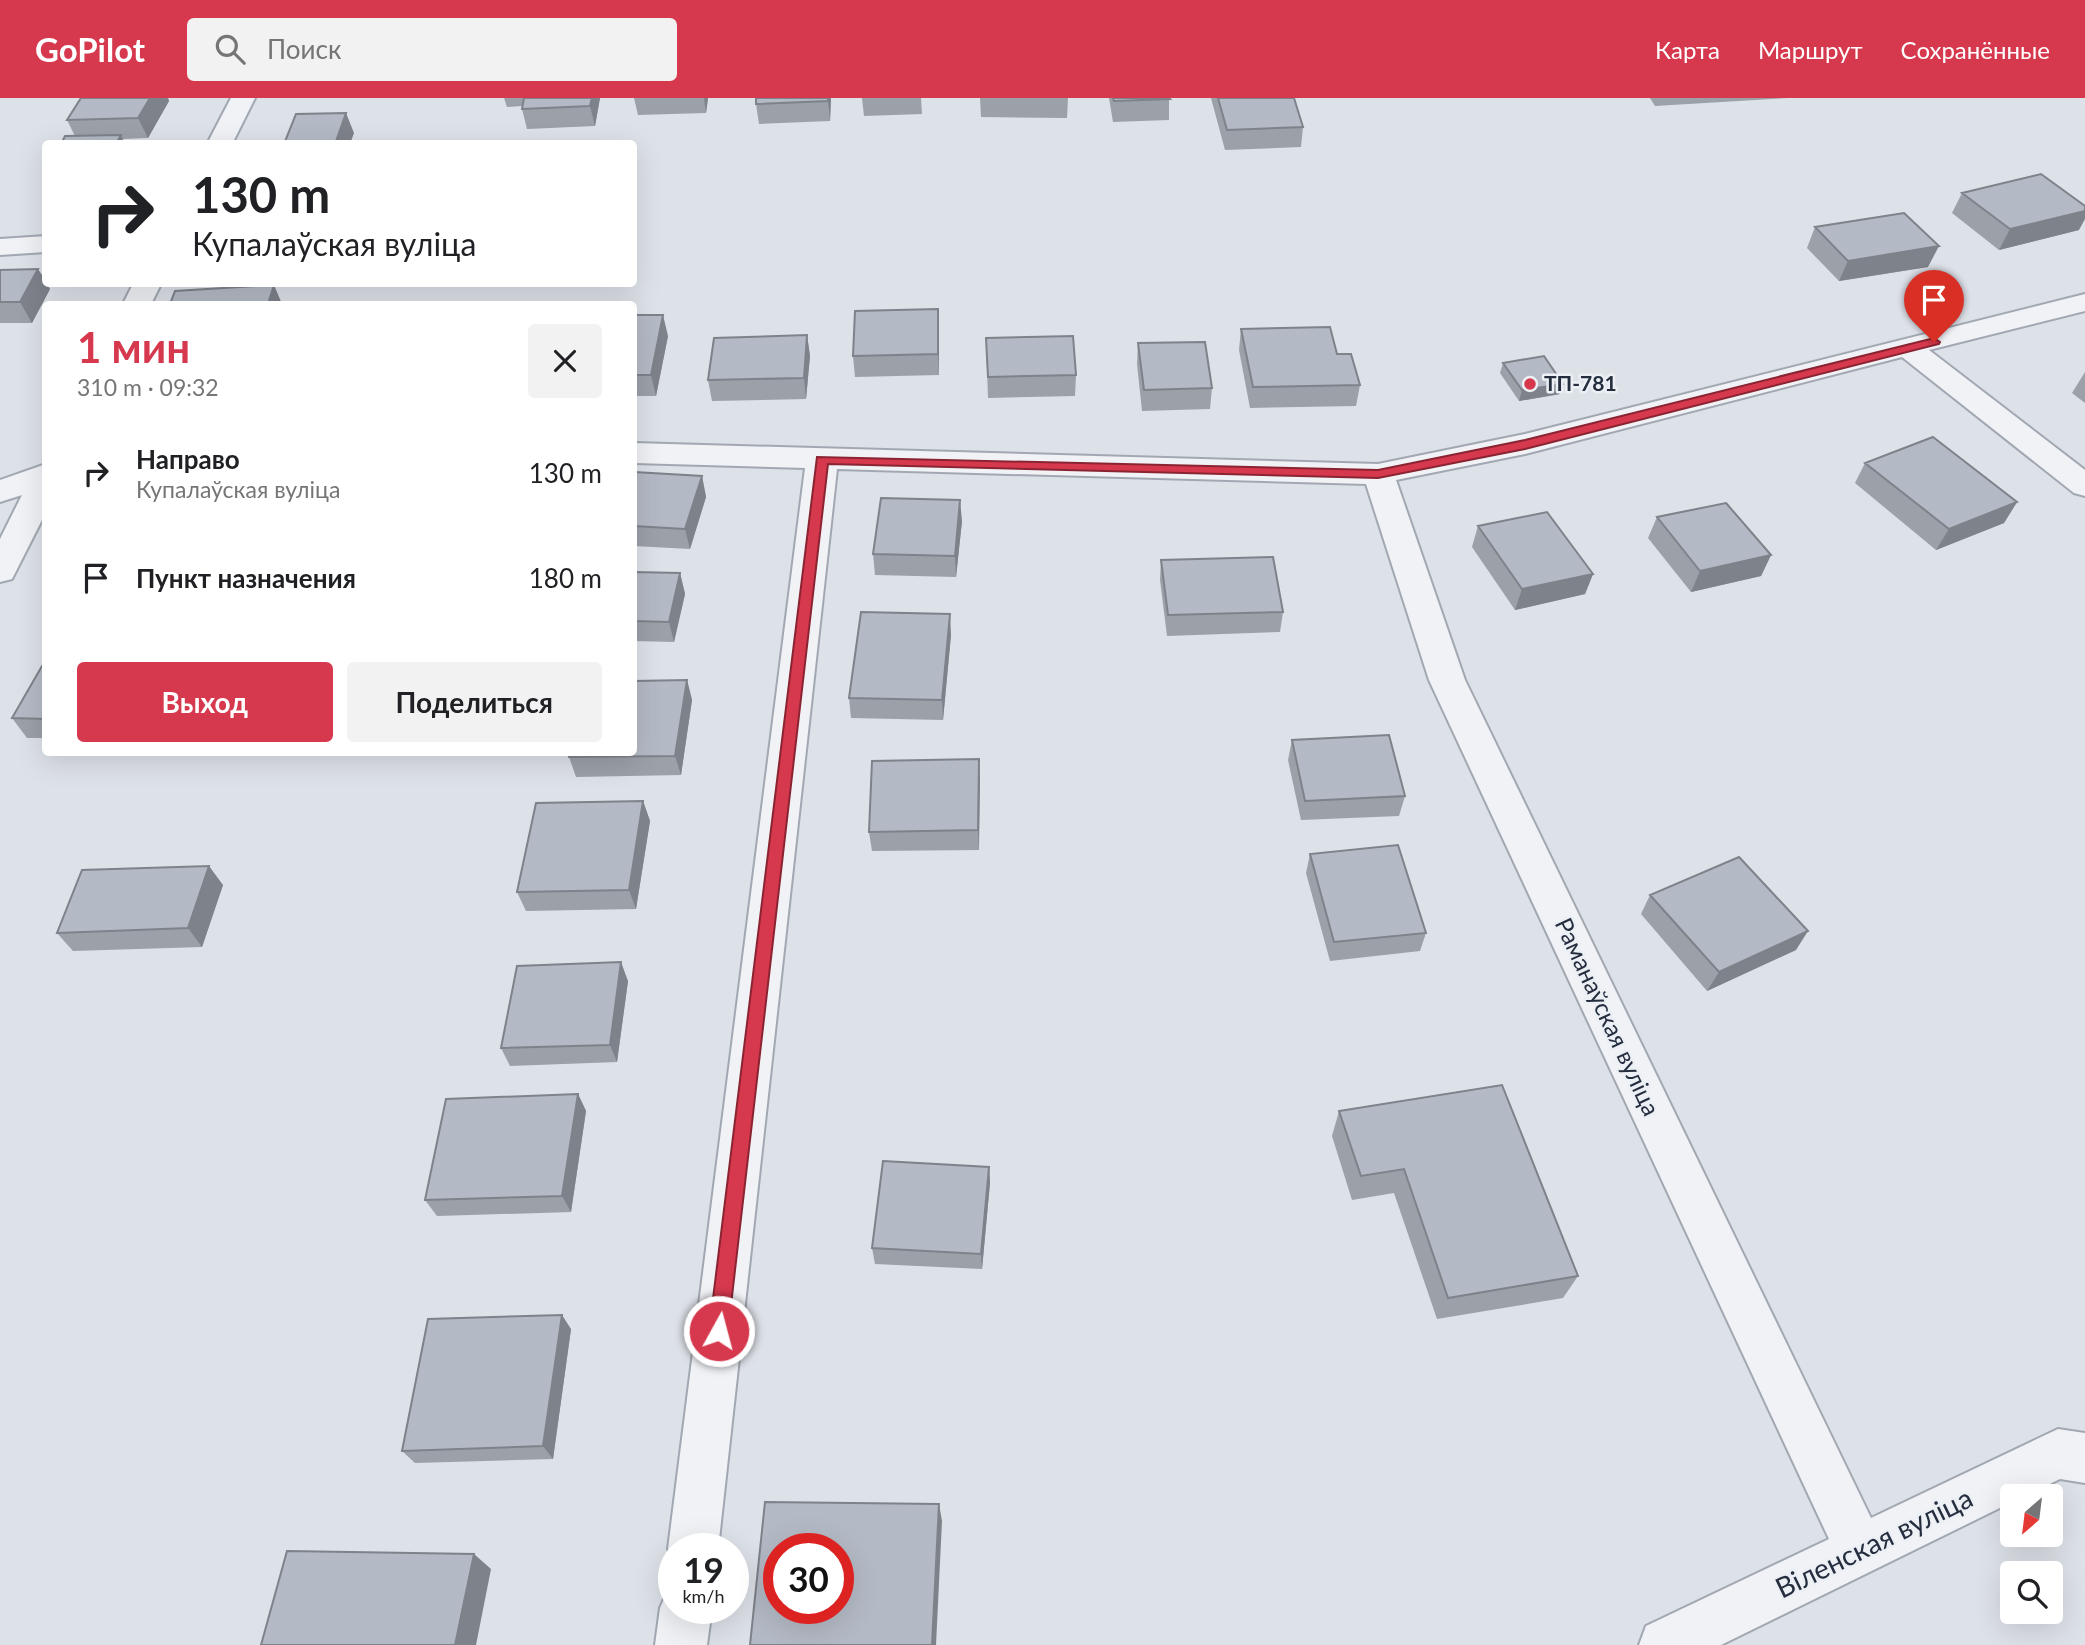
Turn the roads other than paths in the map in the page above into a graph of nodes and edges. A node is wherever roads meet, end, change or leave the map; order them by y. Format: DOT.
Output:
graph roads {
  1 [pos="243,98"];
  2 [pos="221,140"];
  3 [pos="42,244"];
  4 [pos="0,247"];
  5 [pos="2085,302"];
  6 [pos="1909,349"];
  7 [pos="637,453"];
  8 [pos="822,460"];
  9 [pos="1378,474"];
  10 [pos="42,478"];
  11 [pos="42,485"];
  12 [pos="2085,486"];
  13 [pos="0,492"];
  14 [pos="0,571"];
  15 [pos="2085,1458"];
  16 [pos="695,1533"];
  17 [pos="1860,1550"];
  18 [pos="684,1624"];
  19 [pos="681,1645"];
  20 [pos="1665,1645"];
  1 -- 2 [label="street"];
  3 -- 4 [label="street"];
  5 -- 6 [label="street"];
  6 -- 9 [label="street"];
  6 -- 12 [label="street"];
  7 -- 8 [label="street"];
  8 -- 9 [label="street"];
  8 -- 16 [label="street"];
  9 -- 17 [label="street, Раманаўская вуліца"];
  10 -- 13 [label="street"];
  11 -- 14 [label="street"];
  15 -- 17 [label="street, Віленская вуліца"];
  17 -- 20 [label="street, Віленская вуліца"];
  18 -- 19 [label="street"];
}
